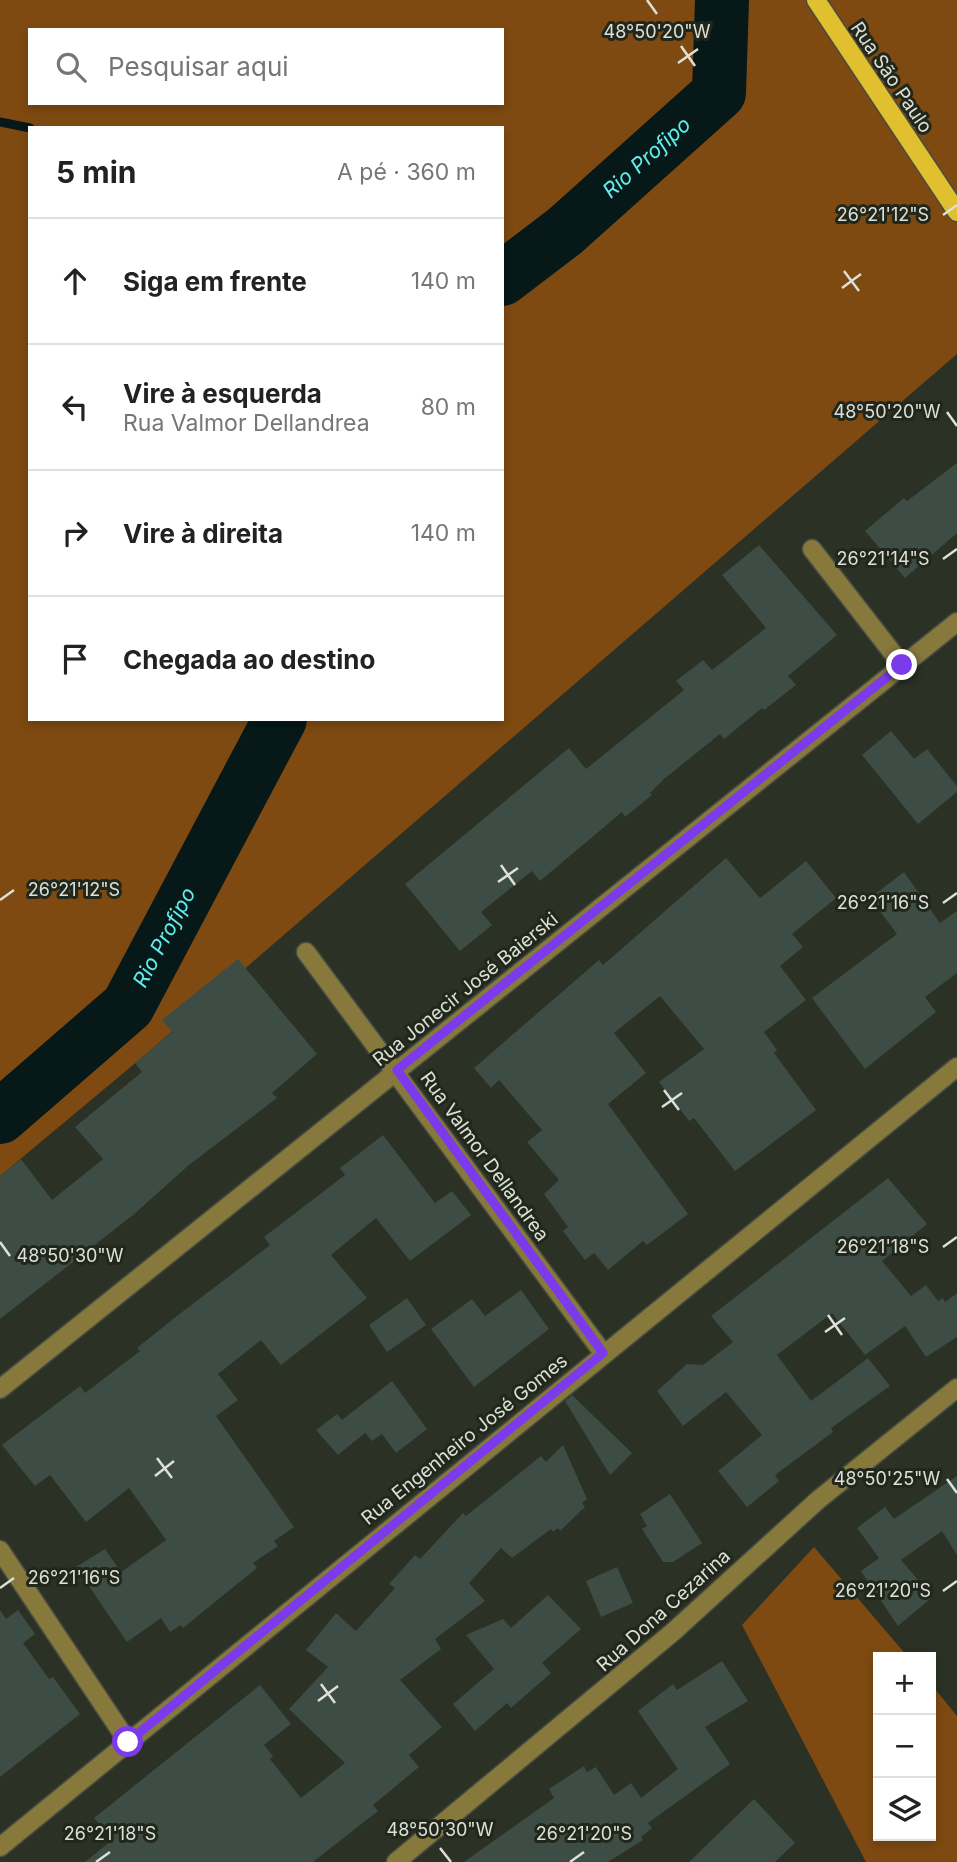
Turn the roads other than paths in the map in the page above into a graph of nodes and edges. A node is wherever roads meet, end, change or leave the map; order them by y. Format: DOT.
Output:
graph roads {
  1 [pos="816,0"];
  2 [pos="957,212"];
  3 [pos="812,549"];
  4 [pos="957,622"];
  5 [pos="902,665"];
  6 [pos="306,952"];
  7 [pos="957,1067"];
  8 [pos="397,1070"];
  9 [pos="603,1353"];
  10 [pos="957,1388"];
  11 [pos="0,1389"];
  12 [pos="0,1550"];
  13 [pos="128,1742"];
  14 [pos="0,1847"];
  15 [pos="396,1862"];
  1 -- 2 [label="main road, Rua São Paulo"];
  3 -- 5 [label="street"];
  4 -- 5 [label="street, Rua Jonecir José Baierski"];
  5 -- 8 [label="street, Rua Jonecir José Baierski"];
  6 -- 8 [label="street, Rua Valmor Dellandrea"];
  7 -- 9 [label="street, Rua Engenheiro José Gomes"];
  8 -- 9 [label="street, Rua Valmor Dellandrea"];
  8 -- 11 [label="street, Rua Jonecir José Baierski"];
  9 -- 13 [label="street, Rua Engenheiro José Gomes"];
  10 -- 15 [label="street, Rua Dona Cezarina"];
  12 -- 13 [label="street"];
  13 -- 14 [label="street, Rua Engenheiro José Gomes"];
}
